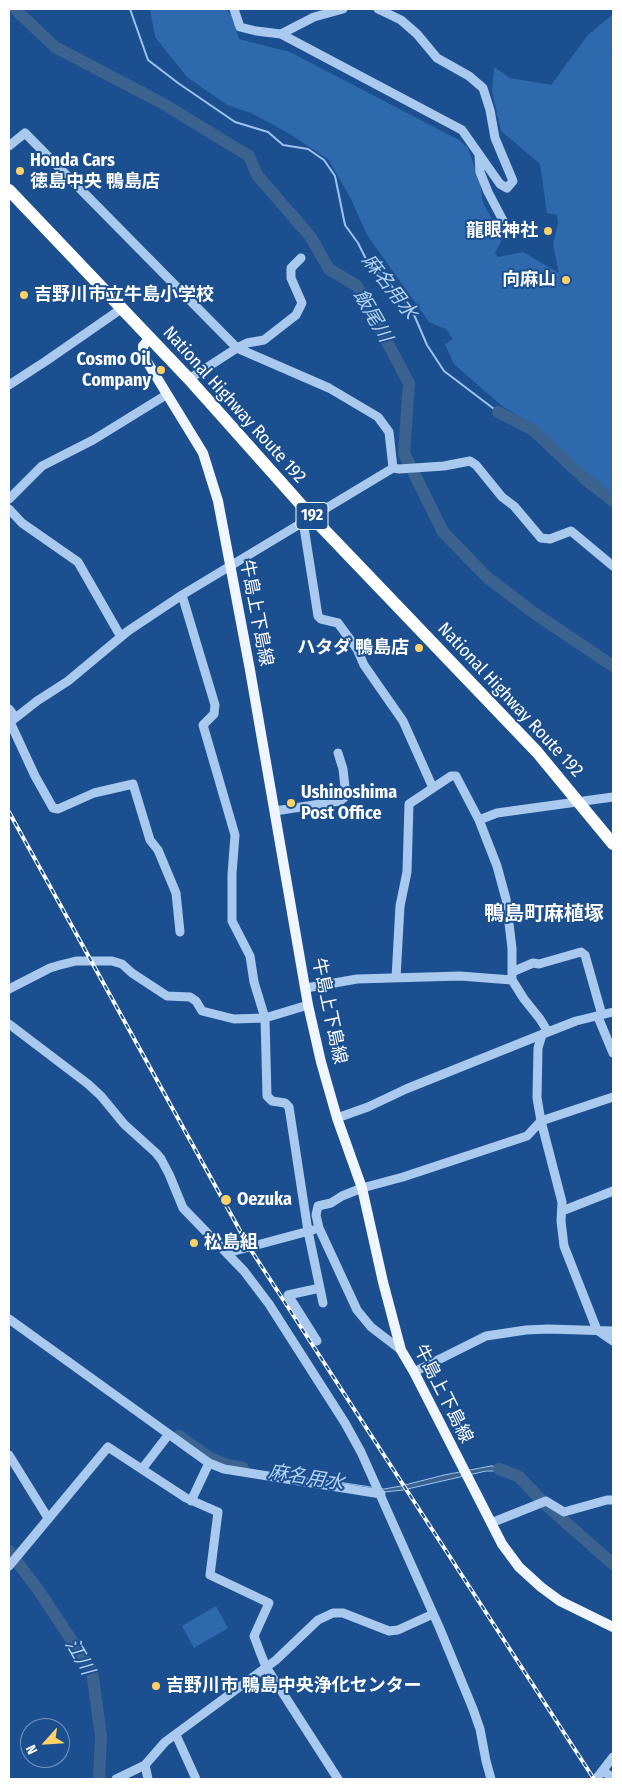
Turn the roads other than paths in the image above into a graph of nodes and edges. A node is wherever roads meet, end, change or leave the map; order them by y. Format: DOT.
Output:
graph roads {
  1 [pos="234,9"];
  2 [pos="343,9"];
  3 [pos="378,9"];
  4 [pos="282,34"];
  5 [pos="9,146"];
  6 [pos="479,154"];
  7 [pos="9,190"];
  8 [pos="508,230"];
  9 [pos="301,258"];
  10 [pos="121,308"];
  11 [pos="150,338"];
  12 [pos="237,348"];
  13 [pos="189,380"];
  14 [pos="9,385"];
  15 [pos="166,394"];
  16 [pos="396,469"];
  17 [pos="9,499"];
  18 [pos="9,509"];
  19 [pos="308,519"];
  20 [pos="230,566"];
  21 [pos="613,566"];
  22 [pos="182,595"];
  23 [pos="121,637"];
  24 [pos="9,709"];
  25 [pos="11,721"];
  26 [pos="338,753"];
  27 [pos="433,788"];
  28 [pos="613,797"];
  29 [pos="580,802"];
  30 [pos="275,812"];
  31 [pos="479,820"];
  32 [pos="613,844"];
  33 [pos="180,932"];
  34 [pos="512,976"];
  35 [pos="396,978"];
  36 [pos="306,988"];
  37 [pos="9,989"];
  38 [pos="308,1005"];
  39 [pos="613,1012"];
  40 [pos="600,1016"];
  41 [pos="264,1018"];
  42 [pos="9,1024"];
  43 [pos="545,1034"];
  44 [pos="613,1053"];
  45 [pos="613,1097"];
  46 [pos="338,1118"];
  47 [pos="541,1121"];
  48 [pos="362,1188"];
  49 [pos="613,1191"];
  50 [pos="562,1211"];
  51 [pos="318,1228"];
  52 [pos="308,1231"];
  53 [pos="226,1254"];
  54 [pos="320,1288"];
  55 [pos="323,1302"];
  56 [pos="9,1319"];
  57 [pos="597,1330"];
  58 [pos="613,1331"];
  59 [pos="317,1341"];
  60 [pos="613,1341"];
  61 [pos="401,1350"];
  62 [pos="414,1372"];
  63 [pos="169,1434"];
  64 [pos="9,1455"];
  65 [pos="209,1463"];
  66 [pos="142,1469"];
  67 [pos="381,1494"];
  68 [pos="191,1500"];
  69 [pos="613,1500"];
  70 [pos="48,1518"];
  71 [pos="491,1523"];
  72 [pos="9,1566"];
  73 [pos="433,1614"];
  74 [pos="613,1627"];
  75 [pos="266,1667"];
  76 [pos="176,1735"];
  77 [pos="613,1757"];
  78 [pos="145,1765"];
  79 [pos="603,1771"];
  80 [pos="613,1778"];
  81 [pos="116,1779"];
  82 [pos="148,1779"];
  83 [pos="196,1779"];
  84 [pos="338,1779"];
  85 [pos="490,1779"];
  86 [pos="596,1779"];
  1 -- 4 [label="street"];
  2 -- 4 [label="street"];
  3 -- 6 [label="street"];
  4 -- 6 [label="street"];
  5 -- 12 [label="street"];
  6 -- 8 [label="street"];
  7 -- 10 [label="highway, National Highway Route 192 / 192"];
  9 -- 12 [label="street"];
  10 -- 11 [label="highway, National Highway Route 192 / 192"];
  10 -- 14 [label="street"];
  11 -- 13 [label="highway, National Highway Route 192 / 192"];
  11 -- 15 [label="main road, 牛島上下島線"];
  12 -- 13 [label="street"];
  12 -- 16 [label="street"];
  13 -- 19 [label="highway, National Highway Route 192 / 192"];
  15 -- 17 [label="street"];
  15 -- 20 [label="main road, 牛島上下島線"];
  16 -- 19 [label="street"];
  16 -- 21 [label="street"];
  18 -- 23 [label="street"];
  19 -- 20 [label="street"];
  19 -- 27 [label="street"];
  19 -- 29 [label="highway, National Highway Route 192 / 192"];
  20 -- 22 [label="street"];
  20 -- 30 [label="main road, 牛島上下島線"];
  22 -- 23 [label="street"];
  22 -- 41 [label="street"];
  23 -- 25 [label="street"];
  24 -- 25 [label="street"];
  25 -- 33 [label="street"];
  26 -- 30 [label="street"];
  27 -- 31 [label="street"];
  27 -- 35 [label="street"];
  28 -- 29 [label="street"];
  29 -- 31 [label="street"];
  29 -- 32 [label="highway, National Highway Route 192 / 192"];
  30 -- 36 [label="main road, 牛島上下島線"];
  31 -- 34 [label="street"];
  34 -- 35 [label="street"];
  34 -- 40 [label="street"];
  34 -- 43 [label="street"];
  35 -- 36 [label="street"];
  36 -- 38 [label="main road, 牛島上下島線"];
  37 -- 41 [label="street"];
  38 -- 41 [label="street"];
  38 -- 46 [label="main road, 牛島上下島線"];
  39 -- 40 [label="street"];
  40 -- 43 [label="street"];
  40 -- 44 [label="street"];
  41 -- 52 [label="street"];
  42 -- 53 [label="street"];
  43 -- 46 [label="street"];
  43 -- 47 [label="street"];
  45 -- 47 [label="street"];
  46 -- 48 [label="main road, 牛島上下島線"];
  47 -- 48 [label="street"];
  47 -- 50 [label="street"];
  48 -- 51 [label="street"];
  48 -- 61 [label="main road, 牛島上下島線"];
  49 -- 50 [label="street"];
  50 -- 57 [label="street"];
  51 -- 52 [label="street"];
  51 -- 61 [label="street"];
  52 -- 53 [label="street"];
  52 -- 54 [label="street"];
  53 -- 67 [label="street"];
  54 -- 55 [label="street"];
  54 -- 59 [label="street"];
  56 -- 63 [label="street"];
  57 -- 58 [label="street"];
  57 -- 60 [label="street"];
  57 -- 62 [label="street"];
  61 -- 62 [label="main road, 牛島上下島線"];
  62 -- 71 [label="main road, 牛島上下島線"];
  63 -- 65 [label="street"];
  63 -- 66 [label="street"];
  64 -- 70 [label="street"];
  65 -- 67 [label="street"];
  65 -- 68 [label="street"];
  66 -- 68 [label="street"];
  66 -- 70 [label="street"];
  67 -- 73 [label="street"];
  68 -- 75 [label="street"];
  69 -- 71 [label="street"];
  70 -- 72 [label="street"];
  71 -- 74 [label="main road, 牛島上下島線"];
  73 -- 75 [label="street"];
  73 -- 85 [label="street"];
  75 -- 76 [label="street"];
  75 -- 84 [label="street"];
  76 -- 78 [label="street"];
  76 -- 83 [label="street"];
  77 -- 79 [label="street"];
  78 -- 81 [label="street"];
  78 -- 82 [label="street"];
  79 -- 80 [label="street"];
  79 -- 86 [label="street"];
}
